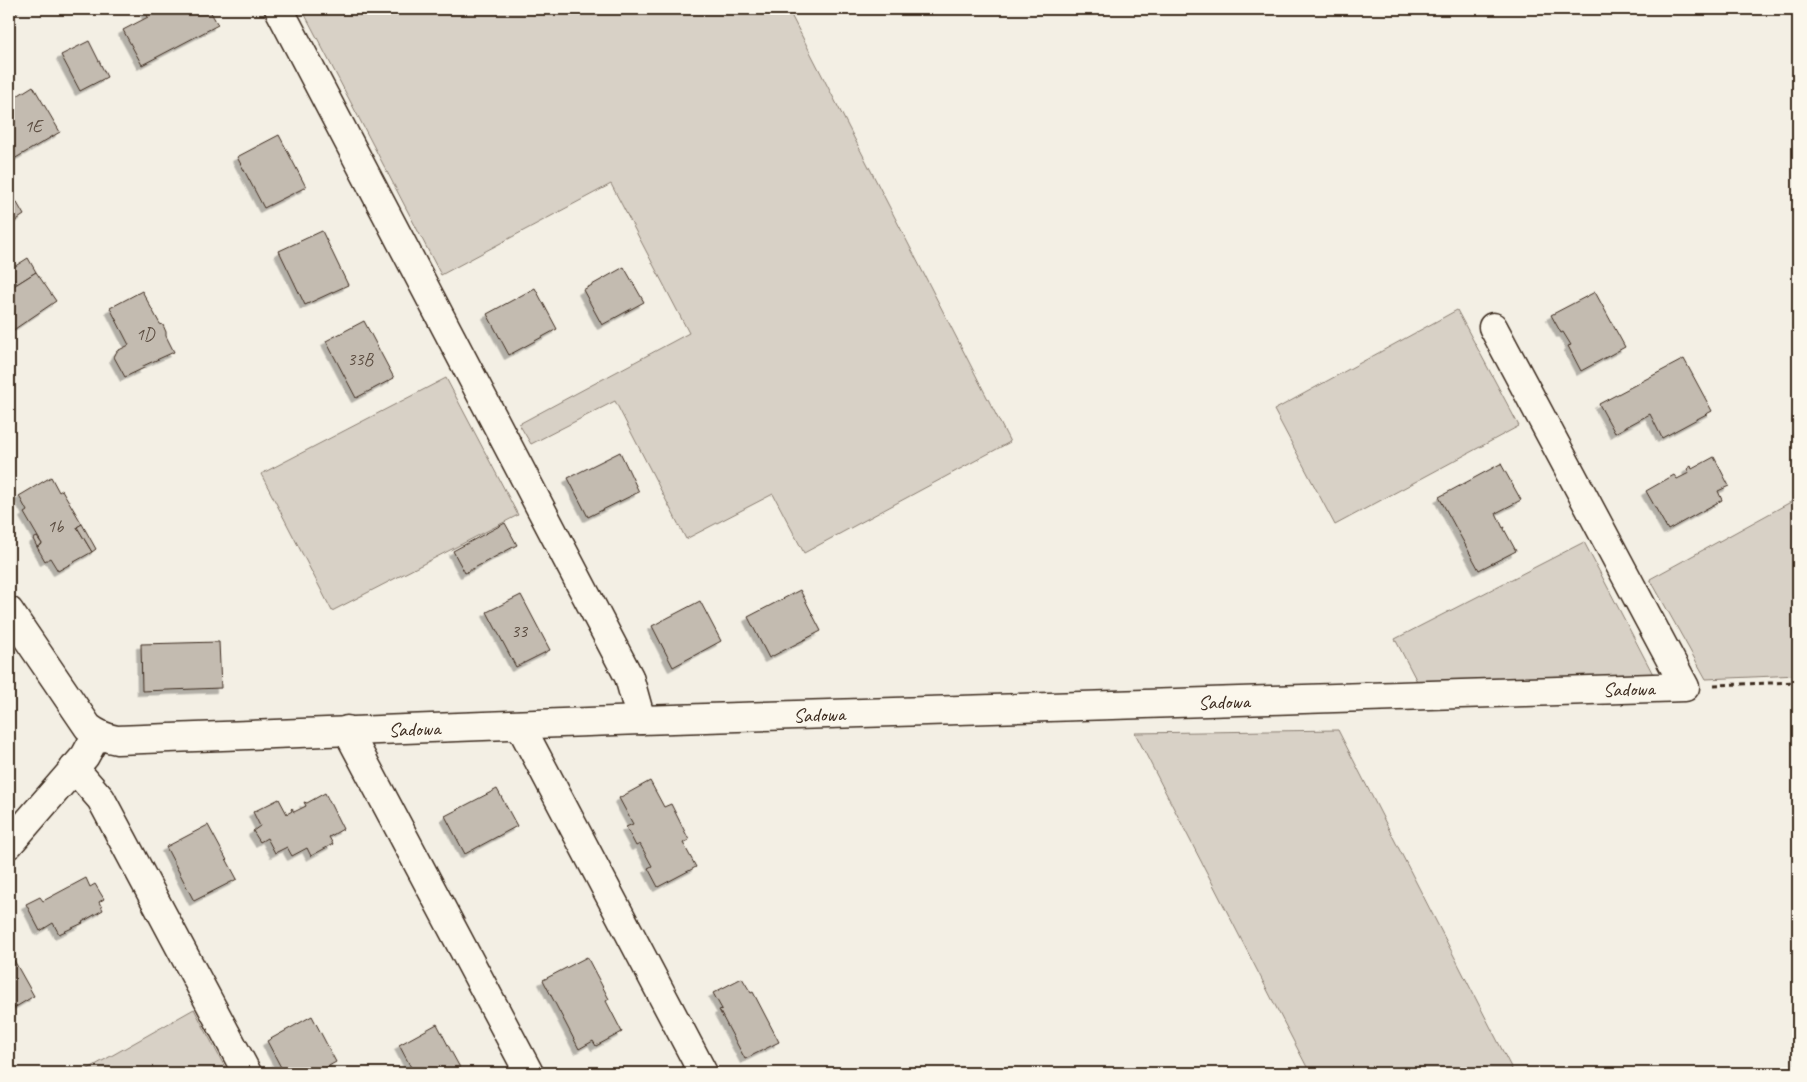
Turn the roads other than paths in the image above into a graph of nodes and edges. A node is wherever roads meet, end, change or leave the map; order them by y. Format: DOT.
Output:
graph roads {
  1 [pos="279,9"];
  2 [pos="1493,327"];
  3 [pos="9,611"];
  4 [pos="640,720"];
  5 [pos="520,725"];
  6 [pos="347,730"];
  7 [pos="97,734"];
  8 [pos="74,768"];
  9 [pos="9,844"];
  10 [pos="247,1073"];
  11 [pos="529,1073"];
  12 [pos="703,1073"];
  1 -- 4 [label="street"];
  2 -- 4 [label="street, Sadowa"];
  3 -- 7 [label="street"];
  4 -- 5 [label="street, Sadowa"];
  5 -- 6 [label="street, Sadowa"];
  5 -- 12 [label="street"];
  6 -- 7 [label="street, Sadowa"];
  6 -- 11 [label="street"];
  7 -- 8 [label="street"];
  8 -- 9 [label="street"];
  8 -- 10 [label="street"];
}
